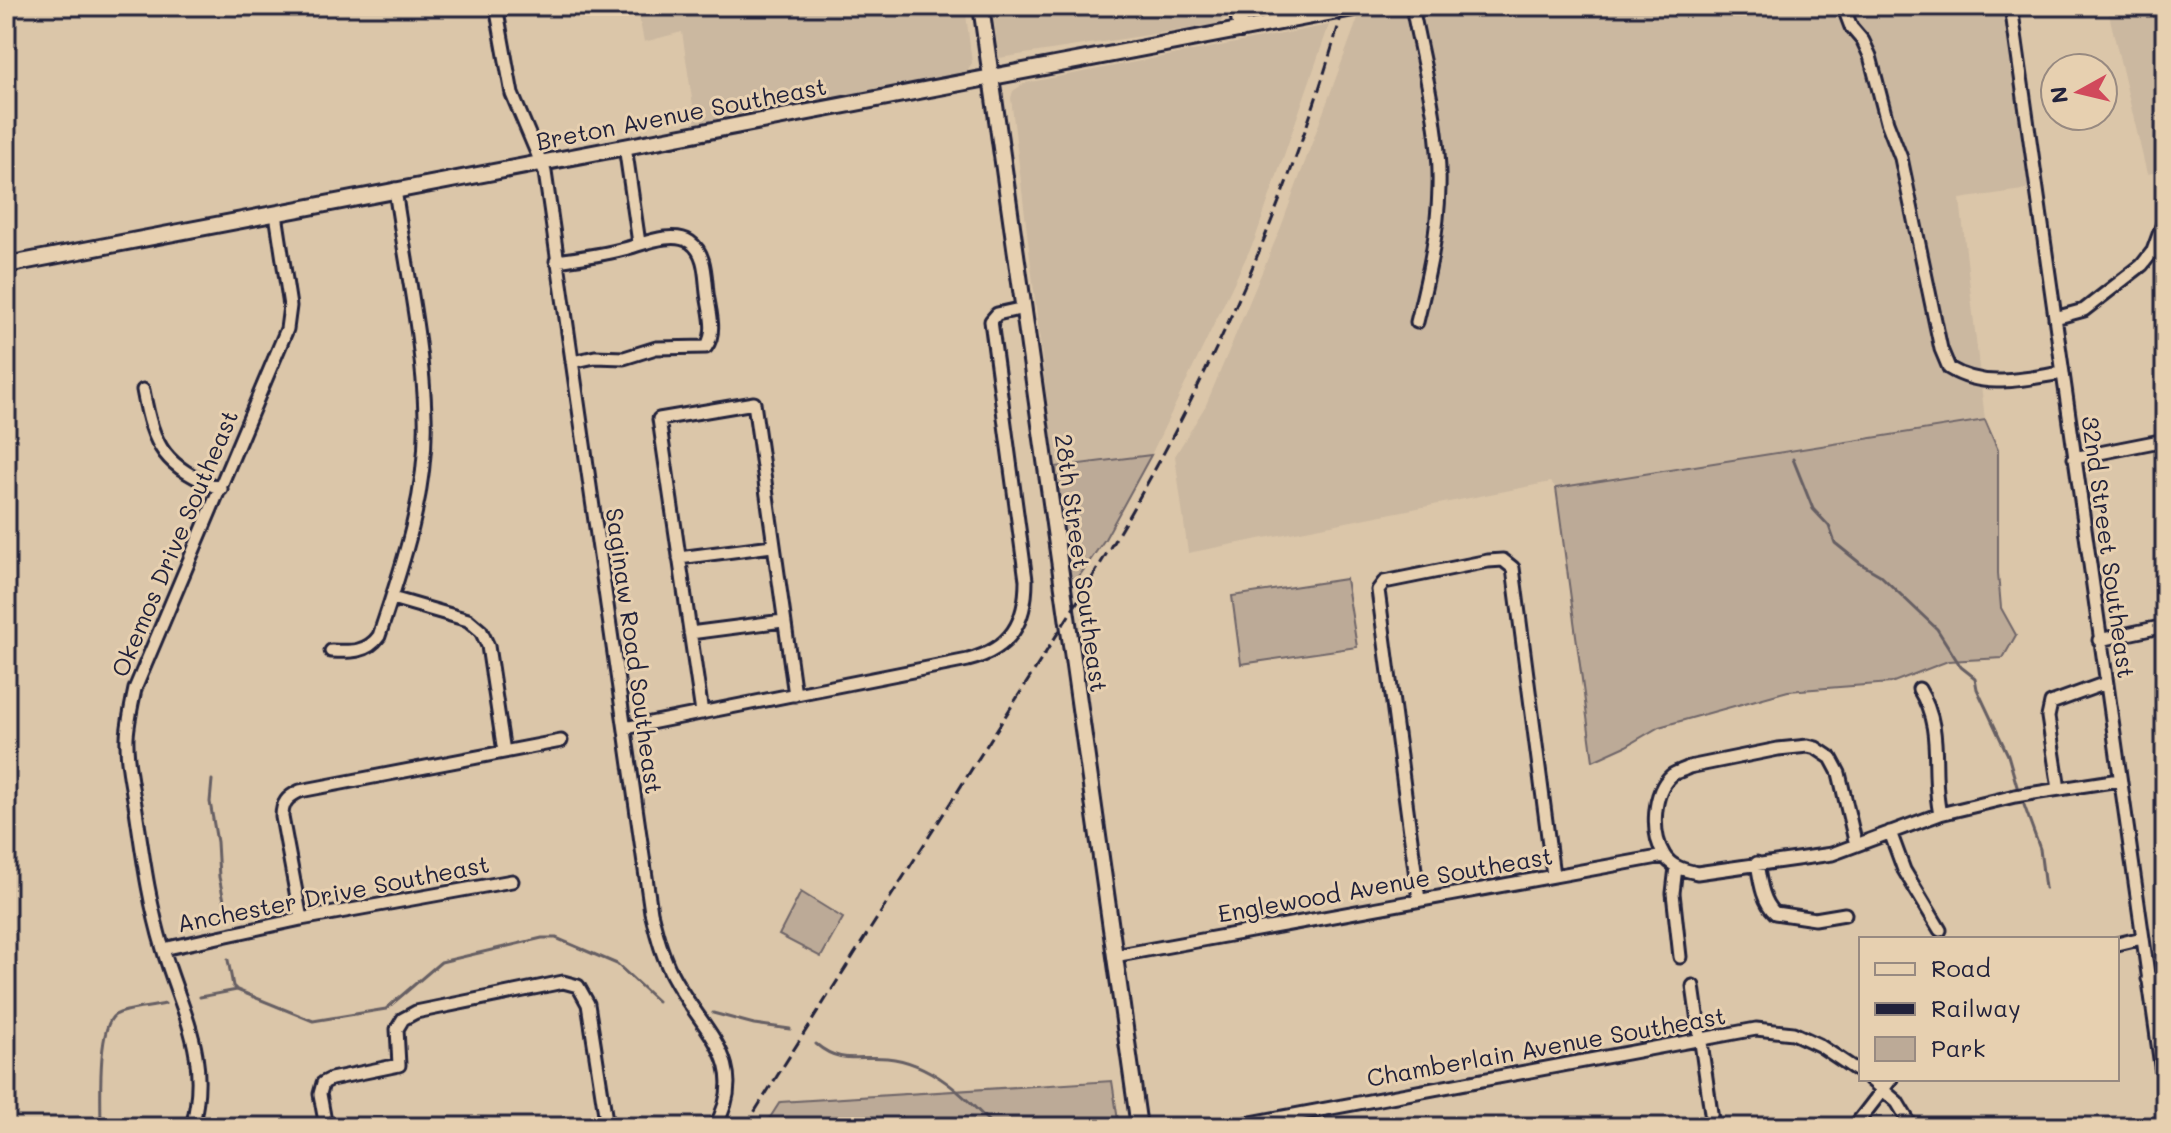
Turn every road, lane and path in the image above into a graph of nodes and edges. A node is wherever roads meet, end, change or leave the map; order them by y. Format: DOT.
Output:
graph roads {
  1 [pos="496,6"];
  2 [pos="981,6"];
  3 [pos="1237,6"];
  4 [pos="1364,6"];
  5 [pos="1412,6"];
  6 [pos="1843,6"];
  7 [pos="2011,6"];
  8 [pos="1241,30"];
  9 [pos="991,78"];
  10 [pos="625,146"];
  11 [pos="541,161"];
  12 [pos="395,189"];
  13 [pos="276,214"];
  14 [pos="2165,218"];
  15 [pos="639,243"];
  16 [pos="556,261"];
  17 [pos="6,265"];
  18 [pos="1024,308"];
  19 [pos="2055,318"];
  20 [pos="1417,322"];
  21 [pos="572,362"];
  22 [pos="2062,373"];
  23 [pos="143,390"];
  24 [pos="2165,440"];
  25 [pos="2074,458"];
  26 [pos="221,489"];
  27 [pos="772,546"];
  28 [pos="679,558"];
  29 [pos="392,598"];
  30 [pos="783,621"];
  31 [pos="2165,626"];
  32 [pos="690,633"];
  33 [pos="2099,640"];
  34 [pos="331,651"];
  35 [pos="2106,683"];
  36 [pos="1919,689"];
  37 [pos="795,695"];
  38 [pos="702,713"];
  39 [pos="625,728"];
  40 [pos="561,741"];
  41 [pos="504,752"];
  42 [pos="2120,783"];
  43 [pos="2059,789"];
  44 [pos="1998,800"];
  45 [pos="1940,814"];
  46 [pos="1890,832"];
  47 [pos="1856,845"];
  48 [pos="1664,856"];
  49 [pos="1757,863"];
  50 [pos="1676,867"];
  51 [pos="1553,875"];
  52 [pos="512,881"];
  53 [pos="1419,900"];
  54 [pos="1845,914"];
  55 [pos="301,919"];
  56 [pos="1940,930"];
  57 [pos="2142,938"];
  58 [pos="2119,944"];
  59 [pos="163,949"];
  60 [pos="1114,956"];
  61 [pos="1680,957"];
  62 [pos="2165,977"];
  63 [pos="2148,979"];
  64 [pos="1693,986"];
  65 [pos="1700,1039"];
  66 [pos="1859,1072"];
  67 [pos="1887,1084"];
  68 [pos="2165,1094"];
  69 [pos="192,1127"];
  70 [pos="326,1127"];
  71 [pos="607,1127"];
  72 [pos="715,1127"];
  73 [pos="1139,1127"];
  74 [pos="1229,1127"];
  75 [pos="1713,1127"];
  76 [pos="1854,1127"];
  77 [pos="1912,1127"];
  1 -- 11 [label="street, Saginaw Road Southeast"];
  2 -- 9 [label="main road, 28th Street Southeast"];
  3 -- 8 [label="main road"];
  4 -- 8 [label="main road, Breton Avenue Southeast"];
  5 -- 20 [label="street"];
  6 -- 22 [label="street"];
  7 -- 19 [label="street, 32nd Street Southeast"];
  8 -- 9 [label="main road, Breton Avenue Southeast"];
  9 -- 10 [label="main road, Breton Avenue Southeast"];
  9 -- 18 [label="main road, 28th Street Southeast"];
  10 -- 11 [label="main road, Breton Avenue Southeast"];
  10 -- 15 [label="street"];
  11 -- 12 [label="main road, Breton Avenue Southeast"];
  11 -- 16 [label="street, Saginaw Road Southeast"];
  12 -- 13 [label="main road, Breton Avenue Southeast"];
  12 -- 29 [label="street"];
  13 -- 17 [label="main road, Breton Avenue Southeast"];
  13 -- 26 [label="street, Okemos Drive Southeast"];
  14 -- 19 [label="street"];
  15 -- 16 [label="street"];
  15 -- 21 [label="street"];
  16 -- 21 [label="street, Saginaw Road Southeast"];
  18 -- 37 [label="street"];
  18 -- 60 [label="main road, 28th Street Southeast"];
  19 -- 22 [label="street, 32nd Street Southeast"];
  21 -- 39 [label="street, Saginaw Road Southeast"];
  22 -- 25 [label="street, 32nd Street Southeast"];
  23 -- 26 [label="street"];
  24 -- 25 [label="street"];
  25 -- 33 [label="street, 32nd Street Southeast"];
  26 -- 59 [label="street, Okemos Drive Southeast"];
  27 -- 28 [label="street"];
  27 -- 28 [label="street"];
  27 -- 30 [label="street"];
  28 -- 32 [label="street"];
  29 -- 34 [label="street"];
  29 -- 41 [label="street"];
  30 -- 32 [label="street"];
  30 -- 37 [label="street"];
  31 -- 33 [label="street"];
  32 -- 38 [label="street"];
  33 -- 35 [label="street, 32nd Street Southeast"];
  35 -- 42 [label="street, 32nd Street Southeast"];
  35 -- 43 [label="street"];
  36 -- 45 [label="street"];
  37 -- 38 [label="street"];
  38 -- 39 [label="street"];
  39 -- 72 [label="street, Saginaw Road Southeast"];
  40 -- 41 [label="street"];
  41 -- 55 [label="street"];
  42 -- 43 [label="street"];
  42 -- 44 [label="street"];
  42 -- 57 [label="street, 32nd Street Southeast"];
  43 -- 44 [label="street"];
  44 -- 45 [label="street"];
  45 -- 46 [label="street"];
  46 -- 47 [label="street"];
  46 -- 56 [label="street"];
  47 -- 48 [label="street"];
  47 -- 49 [label="street"];
  48 -- 50 [label="street"];
  48 -- 51 [label="street, Englewood Avenue Southeast"];
  49 -- 50 [label="street"];
  49 -- 54 [label="street"];
  50 -- 61 [label="street"];
  51 -- 53 [label="street, Englewood Avenue Southeast"];
  51 -- 53 [label="street"];
  52 -- 55 [label="street, Anchester Drive Southeast"];
  53 -- 60 [label="street, Englewood Avenue Southeast"];
  55 -- 59 [label="street, Anchester Drive Southeast"];
  57 -- 58 [label="street"];
  57 -- 63 [label="street, 32nd Street Southeast"];
  59 -- 69 [label="street, Okemos Drive Southeast"];
  60 -- 73 [label="main road, 28th Street Southeast"];
  62 -- 63 [label="street"];
  63 -- 68 [label="street, 32nd Street Southeast"];
  64 -- 65 [label="street"];
  65 -- 66 [label="street, Chamberlain Avenue Southeast"];
  65 -- 74 [label="street, Chamberlain Avenue Southeast"];
  65 -- 75 [label="street"];
  67 -- 76 [label="street"];
  67 -- 77 [label="street"];
  70 -- 71 [label="street"];
}
